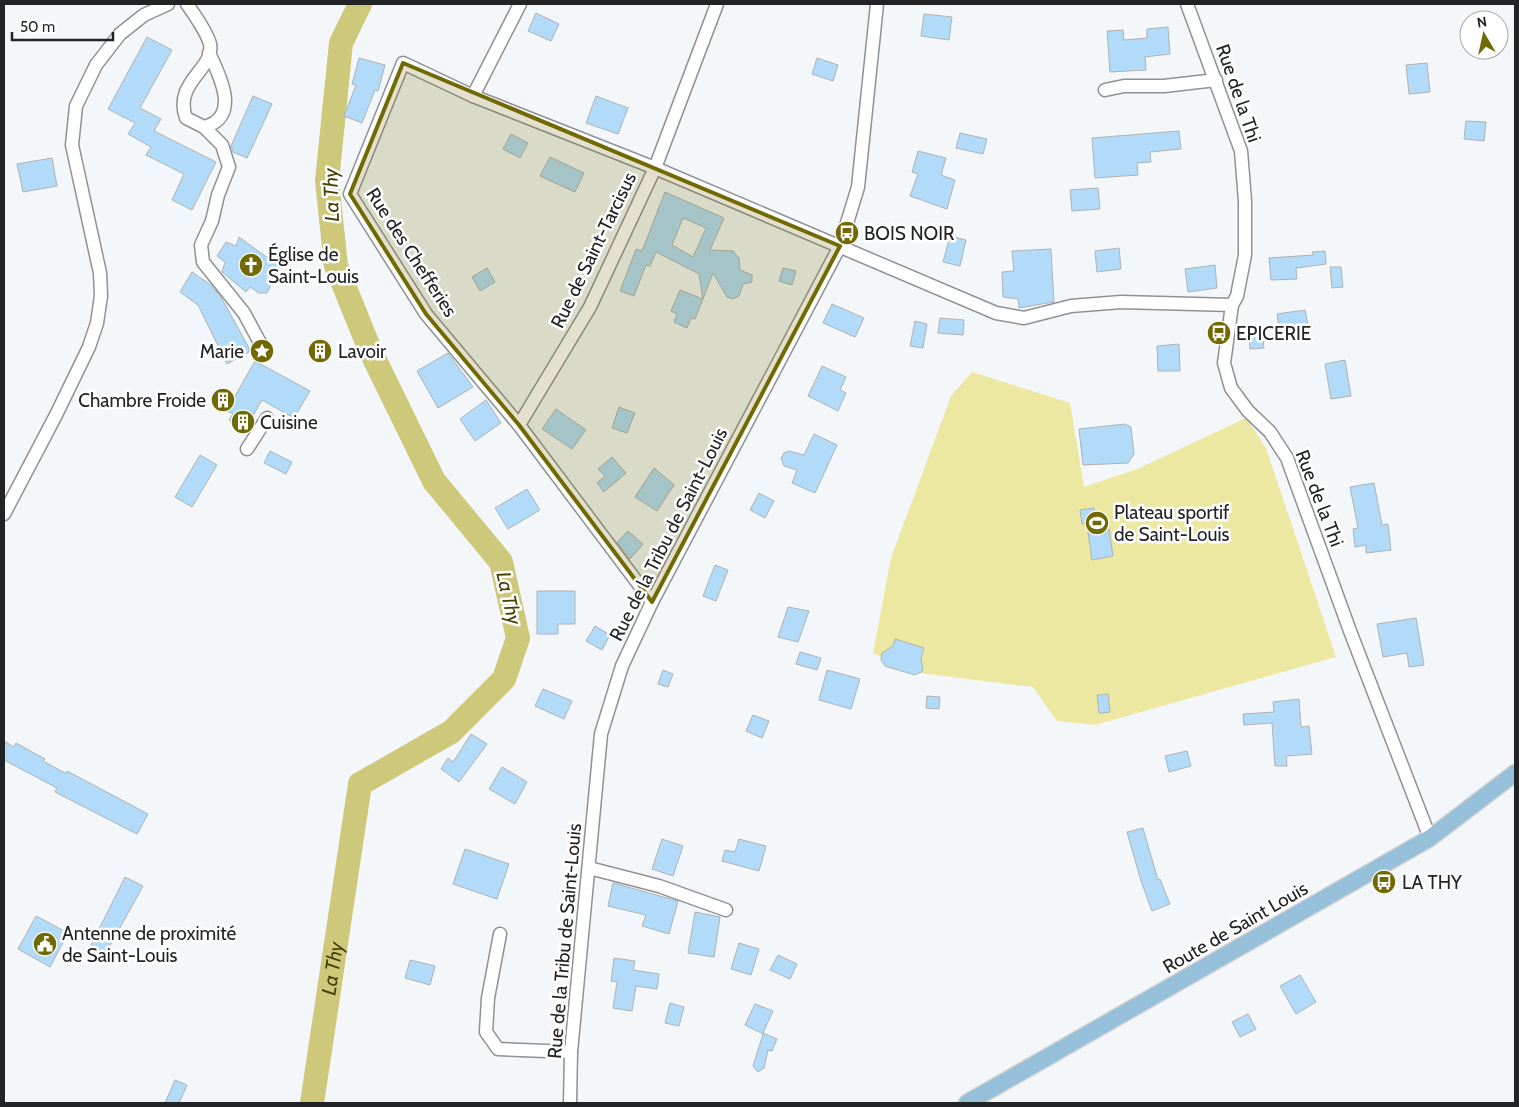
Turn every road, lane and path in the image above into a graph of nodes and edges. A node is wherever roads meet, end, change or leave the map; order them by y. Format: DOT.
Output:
graph roads {
  1 [pos="168,4"];
  2 [pos="187,4"];
  3 [pos="520,4"];
  4 [pos="717,4"];
  5 [pos="877,4"];
  6 [pos="1187,4"];
  7 [pos="210,53"];
  8 [pos="1216,80"];
  9 [pos="1105,90"];
  10 [pos="473,96"];
  11 [pos="204,127"];
  12 [pos="655,168"];
  13 [pos="840,246"];
  14 [pos="1232,305"];
  15 [pos="265,352"];
  16 [pos="268,418"];
  17 [pos="518,425"];
  18 [pos="247,449"];
  19 [pos="4,514"];
  20 [pos="652,602"];
  21 [pos="1515,773"];
  22 [pos="1430,838"];
  23 [pos="589,868"];
  24 [pos="726,910"];
  25 [pos="500,934"];
  26 [pos="571,1052"];
  27 [pos="570,1103"];
  28 [pos="967,1103"];
  1 -- 19 [label="street"];
  2 -- 7 [label="street"];
  3 -- 10 [label="street"];
  4 -- 12 [label="street, Rue de Saint-Tarcisus"];
  5 -- 13 [label="street, Rue de la Tribu de Saint-Louis"];
  6 -- 8 [label="street, Rue de la Thi"];
  7 -- 11 [label="street"];
  7 -- 11 [label="street"];
  8 -- 9 [label="street"];
  8 -- 14 [label="street, Rue de la Thi"];
  10 -- 12 [label="street, Rue des Chefferies"];
  10 -- 17 [label="street, Rue des Chefferies"];
  11 -- 15 [label="street"];
  12 -- 13 [label="street, Rue des Chefferies"];
  12 -- 17 [label="street, Rue de Saint-Tarcisus"];
  13 -- 14 [label="street, Rue des Chefferies"];
  13 -- 20 [label="street, Rue de la Tribu de Saint-Louis"];
  14 -- 22 [label="street, Rue de la Thi"];
  16 -- 18 [label="street"];
  17 -- 20 [label="street, Rue des Chefferies"];
  20 -- 23 [label="street, Rue de la Tribu de Saint-Louis"];
  21 -- 22 [label="main road, Route de Saint Louis"];
  22 -- 28 [label="main road, Route de Saint Louis"];
  23 -- 24 [label="street"];
  23 -- 26 [label="street, Rue de la Tribu de Saint-Louis"];
  25 -- 26 [label="street"];
  26 -- 27 [label="street, Rue de la Tribu de Saint-Louis"];
}
